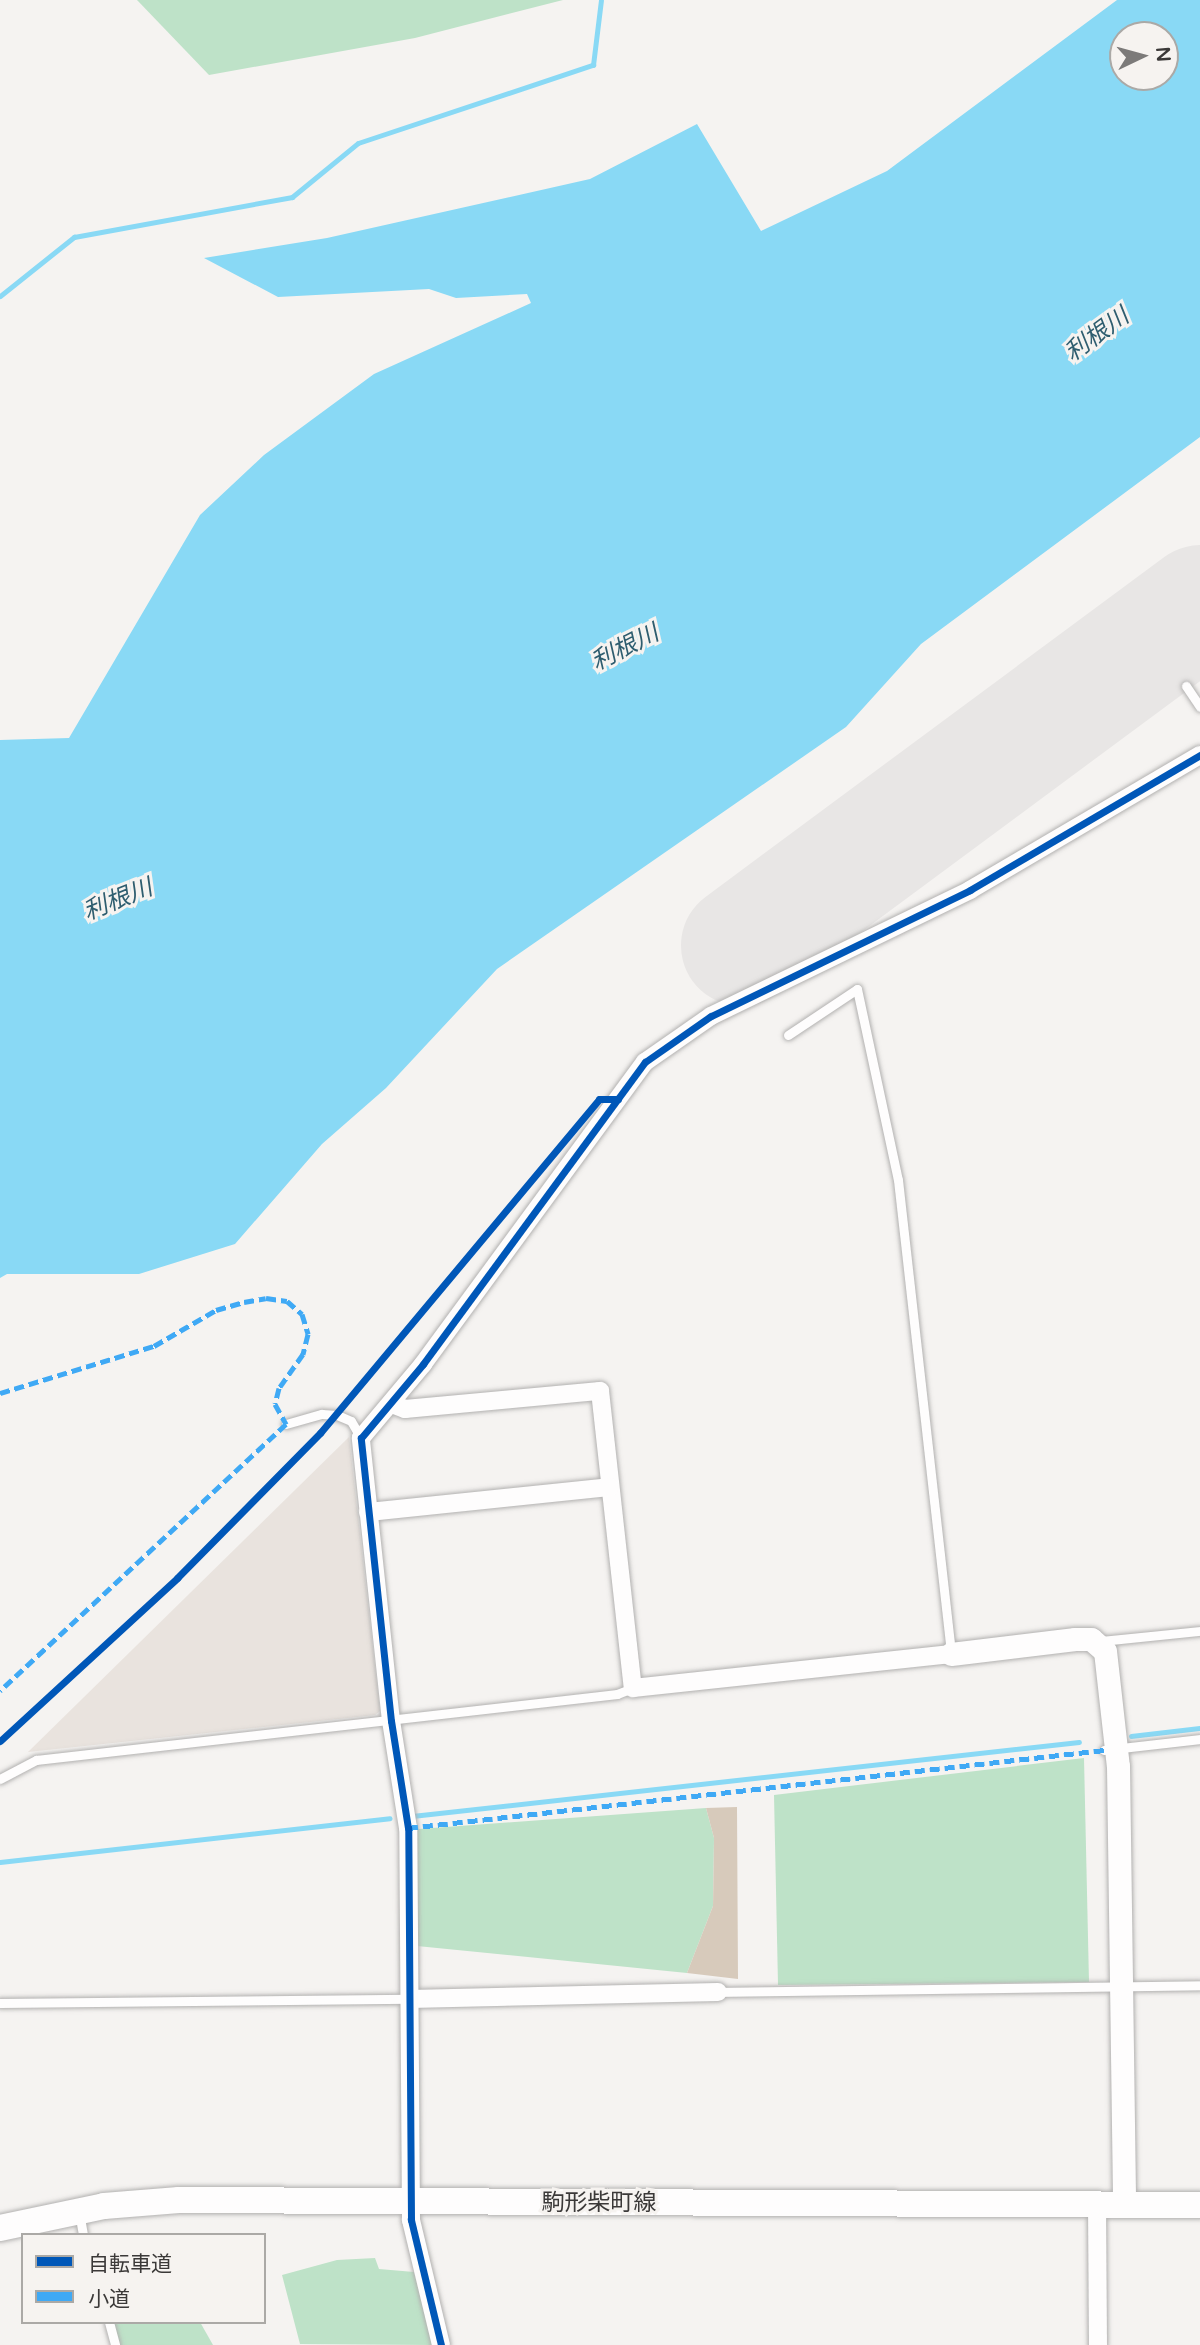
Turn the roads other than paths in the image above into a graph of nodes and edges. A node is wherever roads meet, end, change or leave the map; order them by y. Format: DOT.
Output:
graph roads {
  1 [pos="1186,686"];
  2 [pos="1200,707"];
  3 [pos="1200,755"];
  4 [pos="788,1035"];
  5 [pos="391,1404"];
  6 [pos="286,1424"];
  7 [pos="361,1438"];
  8 [pos="610,1487"];
  9 [pos="368,1512"];
  10 [pos="1200,1631"];
  11 [pos="1096,1642"];
  12 [pos="951,1654"];
  13 [pos="633,1688"];
  14 [pos="391,1721"];
  15 [pos="1200,1739"];
  16 [pos="1110,1749"];
  17 [pos="0,1779"];
  18 [pos="1200,1985"];
  19 [pos="1116,1988"];
  20 [pos="718,1992"];
  21 [pos="410,1999"];
  22 [pos="0,2003"];
  23 [pos="411,2203"];
  24 [pos="1111,2204"];
  25 [pos="1200,2205"];
  26 [pos="81,2223"];
  27 [pos="0,2228"];
  28 [pos="110,2324"];
  29 [pos="116,2345"];
  30 [pos="441,2345"];
  31 [pos="1098,2345"];
  1 -- 2 [label="lane"];
  3 -- 5 [label="street"];
  4 -- 12 [label="lane"];
  5 -- 7 [label="street"];
  5 -- 8 [label="street"];
  6 -- 7 [label="lane"];
  7 -- 9 [label="street"];
  8 -- 9 [label="street"];
  8 -- 13 [label="street"];
  9 -- 14 [label="street"];
  10 -- 11 [label="lane"];
  11 -- 12 [label="street"];
  11 -- 16 [label="street"];
  12 -- 13 [label="street"];
  13 -- 14 [label="lane"];
  14 -- 17 [label="lane"];
  14 -- 21 [label="street"];
  15 -- 16 [label="lane"];
  16 -- 19 [label="street"];
  18 -- 19 [label="lane"];
  19 -- 20 [label="lane"];
  19 -- 24 [label="street"];
  20 -- 21 [label="street"];
  21 -- 22 [label="lane"];
  21 -- 23 [label="street"];
  23 -- 24 [label="main road, 駒形柴町線"];
  23 -- 26 [label="main road, 駒形柴町線"];
  23 -- 30 [label="street"];
  24 -- 25 [label="main road, 駒形柴町線"];
  24 -- 31 [label="street"];
  26 -- 27 [label="main road, 駒形柴町線"];
  28 -- 29 [label="lane"];
}
